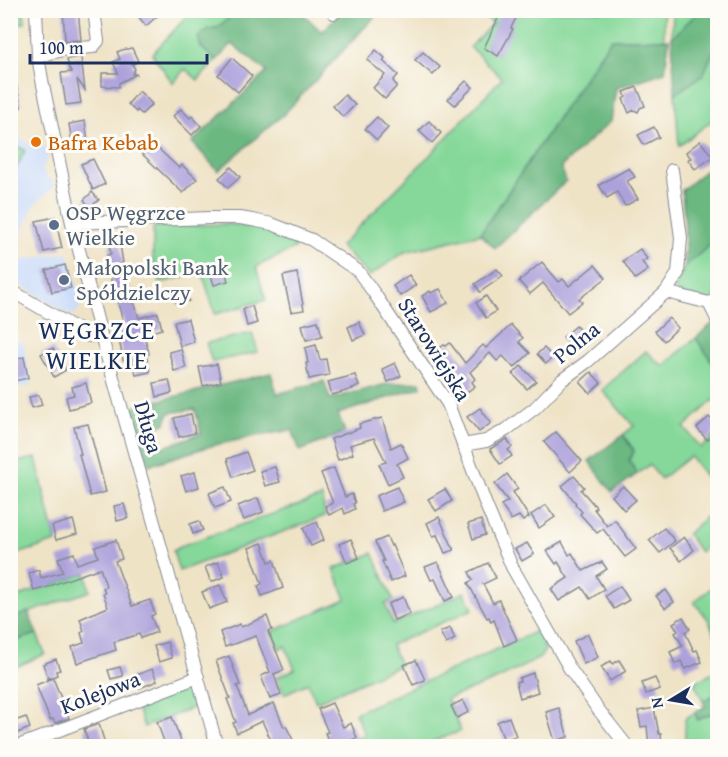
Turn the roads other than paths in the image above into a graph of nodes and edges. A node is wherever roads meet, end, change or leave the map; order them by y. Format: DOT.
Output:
graph roads {
  1 [pos="36,10"];
  2 [pos="94,10"];
  3 [pos="39,56"];
  4 [pos="672,170"];
  5 [pos="72,223"];
  6 [pos="10,290"];
  7 [pos="666,292"];
  8 [pos="713,301"];
  9 [pos="717,321"];
  10 [pos="101,335"];
  11 [pos="463,445"];
  12 [pos="198,677"];
  13 [pos="621,745"];
  14 [pos="18,747"];
  15 [pos="217,747"];
  1 -- 3 [label="street, Długa"];
  2 -- 3 [label="street"];
  3 -- 5 [label="street, Długa"];
  4 -- 7 [label="street"];
  5 -- 10 [label="street, Długa"];
  5 -- 11 [label="street, Starowiejska"];
  6 -- 10 [label="street"];
  7 -- 8 [label="street"];
  7 -- 11 [label="street, Polna"];
  8 -- 9 [label="street"];
  10 -- 12 [label="street, Długa"];
  11 -- 13 [label="street, Starowiejska"];
  12 -- 14 [label="street, Kolejowa"];
  12 -- 15 [label="street, Długa"];
}
